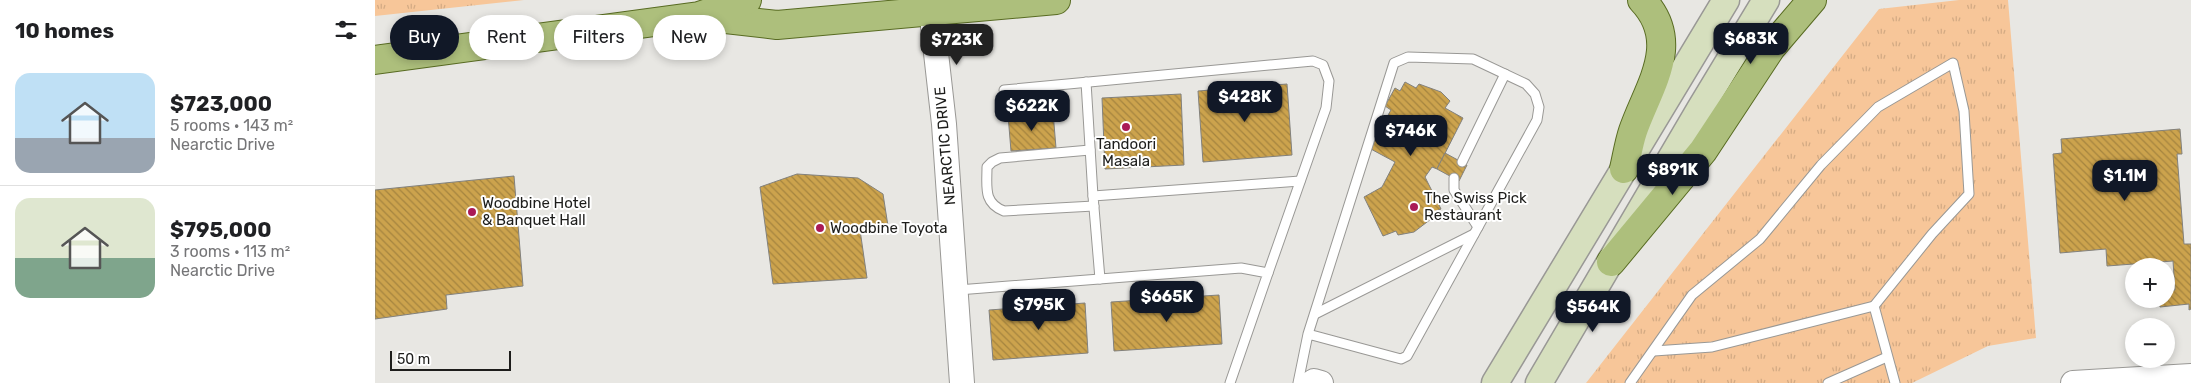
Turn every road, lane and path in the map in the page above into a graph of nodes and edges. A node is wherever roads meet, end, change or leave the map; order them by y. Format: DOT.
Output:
graph roads {
  1 [pos="747,0"];
  2 [pos="1056,0"];
  3 [pos="1642,0"];
  4 [pos="1726,0"];
  5 [pos="1766,0"];
  6 [pos="1811,0"];
  7 [pos="931,6"];
  8 [pos="702,15"];
  9 [pos="726,19"];
  10 [pos="653,22"];
  11 [pos="375,60"];
  12 [pos="1505,74"];
  13 [pos="1086,82"];
  14 [pos="1004,90"];
  15 [pos="1090,150"];
  16 [pos="1462,162"];
  17 [pos="1624,169"];
  18 [pos="1454,178"];
  19 [pos="1300,181"];
  20 [pos="1093,196"];
  21 [pos="1094,206"];
  22 [pos="1476,230"];
  23 [pos="1611,262"];
  24 [pos="1268,273"];
  25 [pos="1100,279"];
  26 [pos="955,291"];
  27 [pos="1874,306"];
  28 [pos="1315,314"];
  29 [pos="1308,334"];
  30 [pos="1653,351"];
  31 [pos="1887,356"];
  32 [pos="2191,376"];
  33 [pos="2116,382"];
  34 [pos="962,383"];
  35 [pos="1230,383"];
  36 [pos="1298,383"];
  37 [pos="1311,383"];
  38 [pos="1321,383"];
  39 [pos="1495,383"];
  40 [pos="1539,383"];
  41 [pos="1630,383"];
  42 [pos="1828,383"];
  43 [pos="1895,383"];
  44 [pos="2073,383"];
  1 -- 8 [label="main road"];
  2 -- 7 [label="main road"];
  3 -- 17 [label="main road"];
  4 -- 17 [label="main road"];
  5 -- 23 [label="main road"];
  6 -- 23 [label="main road"];
  7 -- 9 [label="main road"];
  7 -- 26 [label="street, NEARCTIC DRIVE"];
  10 -- 11 [label="main road"];
  12 -- 16 [label="lane"];
  12 -- 22 [label="lane"];
  12 -- 28 [label="lane"];
  13 -- 14 [label="lane"];
  13 -- 15 [label="lane"];
  13 -- 19 [label="lane"];
  15 -- 20 [label="lane"];
  15 -- 21 [label="lane"];
  17 -- 39 [label="main road"];
  18 -- 22 [label="lane"];
  19 -- 20 [label="lane"];
  19 -- 24 [label="lane"];
  20 -- 21 [label="lane"];
  21 -- 25 [label="lane"];
  22 -- 28 [label="lane"];
  22 -- 29 [label="lane"];
  23 -- 40 [label="main road"];
  24 -- 25 [label="lane"];
  24 -- 35 [label="lane"];
  25 -- 26 [label="lane"];
  26 -- 34 [label="street, NEARCTIC DRIVE"];
  27 -- 30 [label="lane"];
  27 -- 30 [label="lane"];
  27 -- 31 [label="lane"];
  28 -- 29 [label="lane"];
  29 -- 36 [label="lane"];
  30 -- 41 [label="lane"];
  31 -- 42 [label="lane"];
  31 -- 43 [label="lane"];
  32 -- 33 [label="street"];
  33 -- 44 [label="street"];
  37 -- 38 [label="street"];
}
